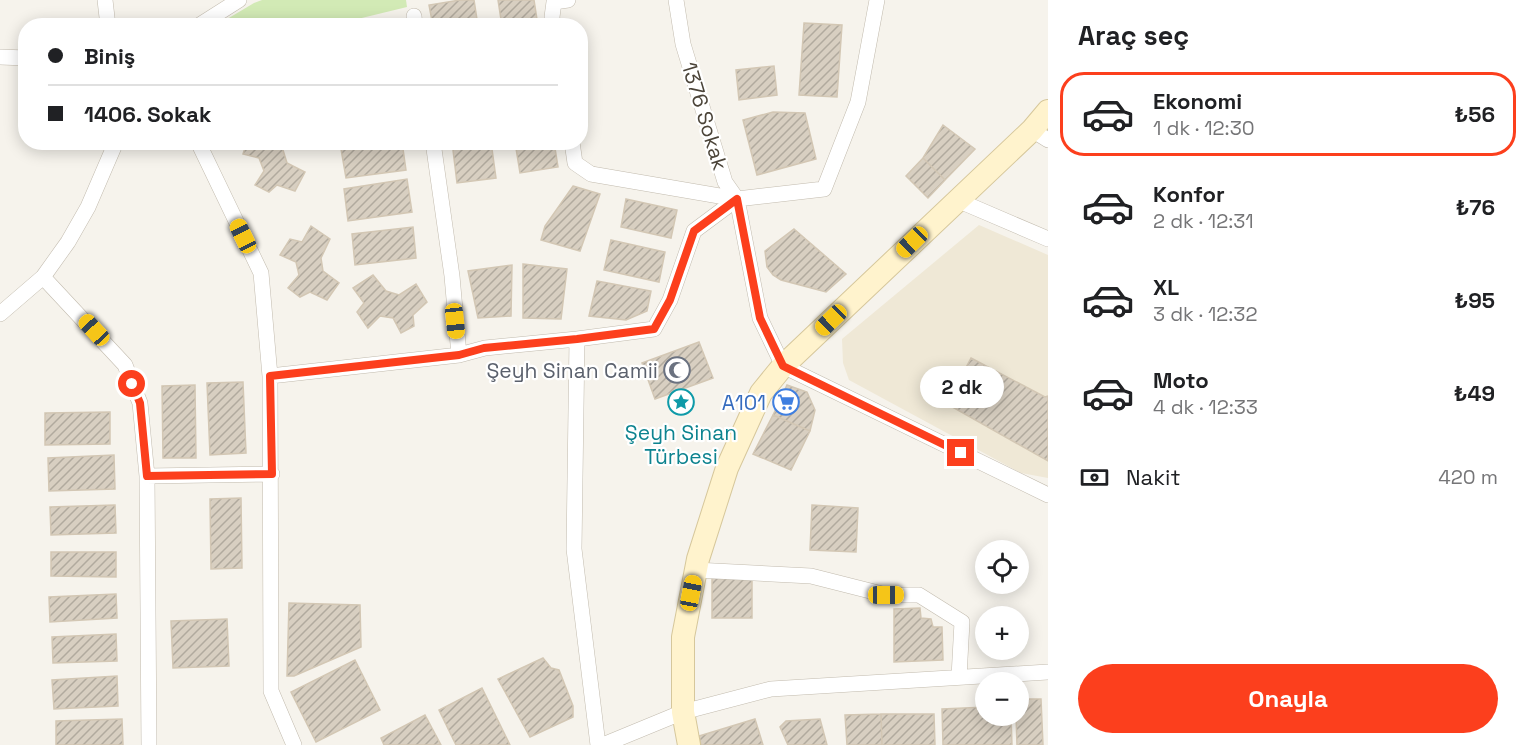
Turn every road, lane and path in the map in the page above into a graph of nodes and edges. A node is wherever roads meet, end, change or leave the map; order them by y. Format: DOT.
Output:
graph roads {
  1 [pos="105,0"];
  2 [pos="239,0"];
  3 [pos="568,0"];
  4 [pos="676,0"];
  5 [pos="877,0"];
  6 [pos="107,18"];
  7 [pos="211,18"];
  8 [pos="552,18"];
  9 [pos="0,57"];
  10 [pos="18,58"];
  11 [pos="1048,111"];
  12 [pos="1040,135"];
  13 [pos="113,150"];
  14 [pos="202,150"];
  15 [pos="434,150"];
  16 [pos="573,150"];
  17 [pos="737,199"];
  18 [pos="957,200"];
  19 [pos="1048,239"];
  20 [pos="44,277"];
  21 [pos="0,314"];
  22 [pos="577,339"];
  23 [pos="459,355"];
  24 [pos="783,366"];
  25 [pos="270,376"];
  26 [pos="272,474"];
  27 [pos="147,476"];
  28 [pos="1048,495"];
  29 [pos="695,570"];
  30 [pos="1048,672"];
  31 [pos="959,677"];
  32 [pos="683,712"];
  33 [pos="149,745"];
  34 [pos="294,745"];
  35 [pos="598,745"];
  36 [pos="603,745"];
  37 [pos="688,745"];
  1 -- 6 [label="street"];
  2 -- 7 [label="street"];
  3 -- 8 [label="street"];
  4 -- 17 [label="street, 1376 Sokak"];
  5 -- 17 [label="street"];
  9 -- 10 [label="street"];
  11 -- 12 [label="street"];
  12 -- 18 [label="street"];
  13 -- 20 [label="street"];
  14 -- 25 [label="street"];
  15 -- 23 [label="street"];
  16 -- 17 [label="street"];
  17 -- 22 [label="street"];
  17 -- 24 [label="street, 1376 Sokak"];
  18 -- 19 [label="street"];
  18 -- 24 [label="street"];
  20 -- 21 [label="street"];
  20 -- 27 [label="street"];
  22 -- 23 [label="street"];
  22 -- 35 [label="street"];
  23 -- 25 [label="street"];
  24 -- 28 [label="street"];
  24 -- 29 [label="street"];
  25 -- 26 [label="street"];
  26 -- 27 [label="street"];
  26 -- 34 [label="street"];
  27 -- 33 [label="street"];
  29 -- 31 [label="street"];
  29 -- 32 [label="street"];
  30 -- 31 [label="street"];
  31 -- 32 [label="street"];
  32 -- 36 [label="street"];
  32 -- 37 [label="street"];
}
